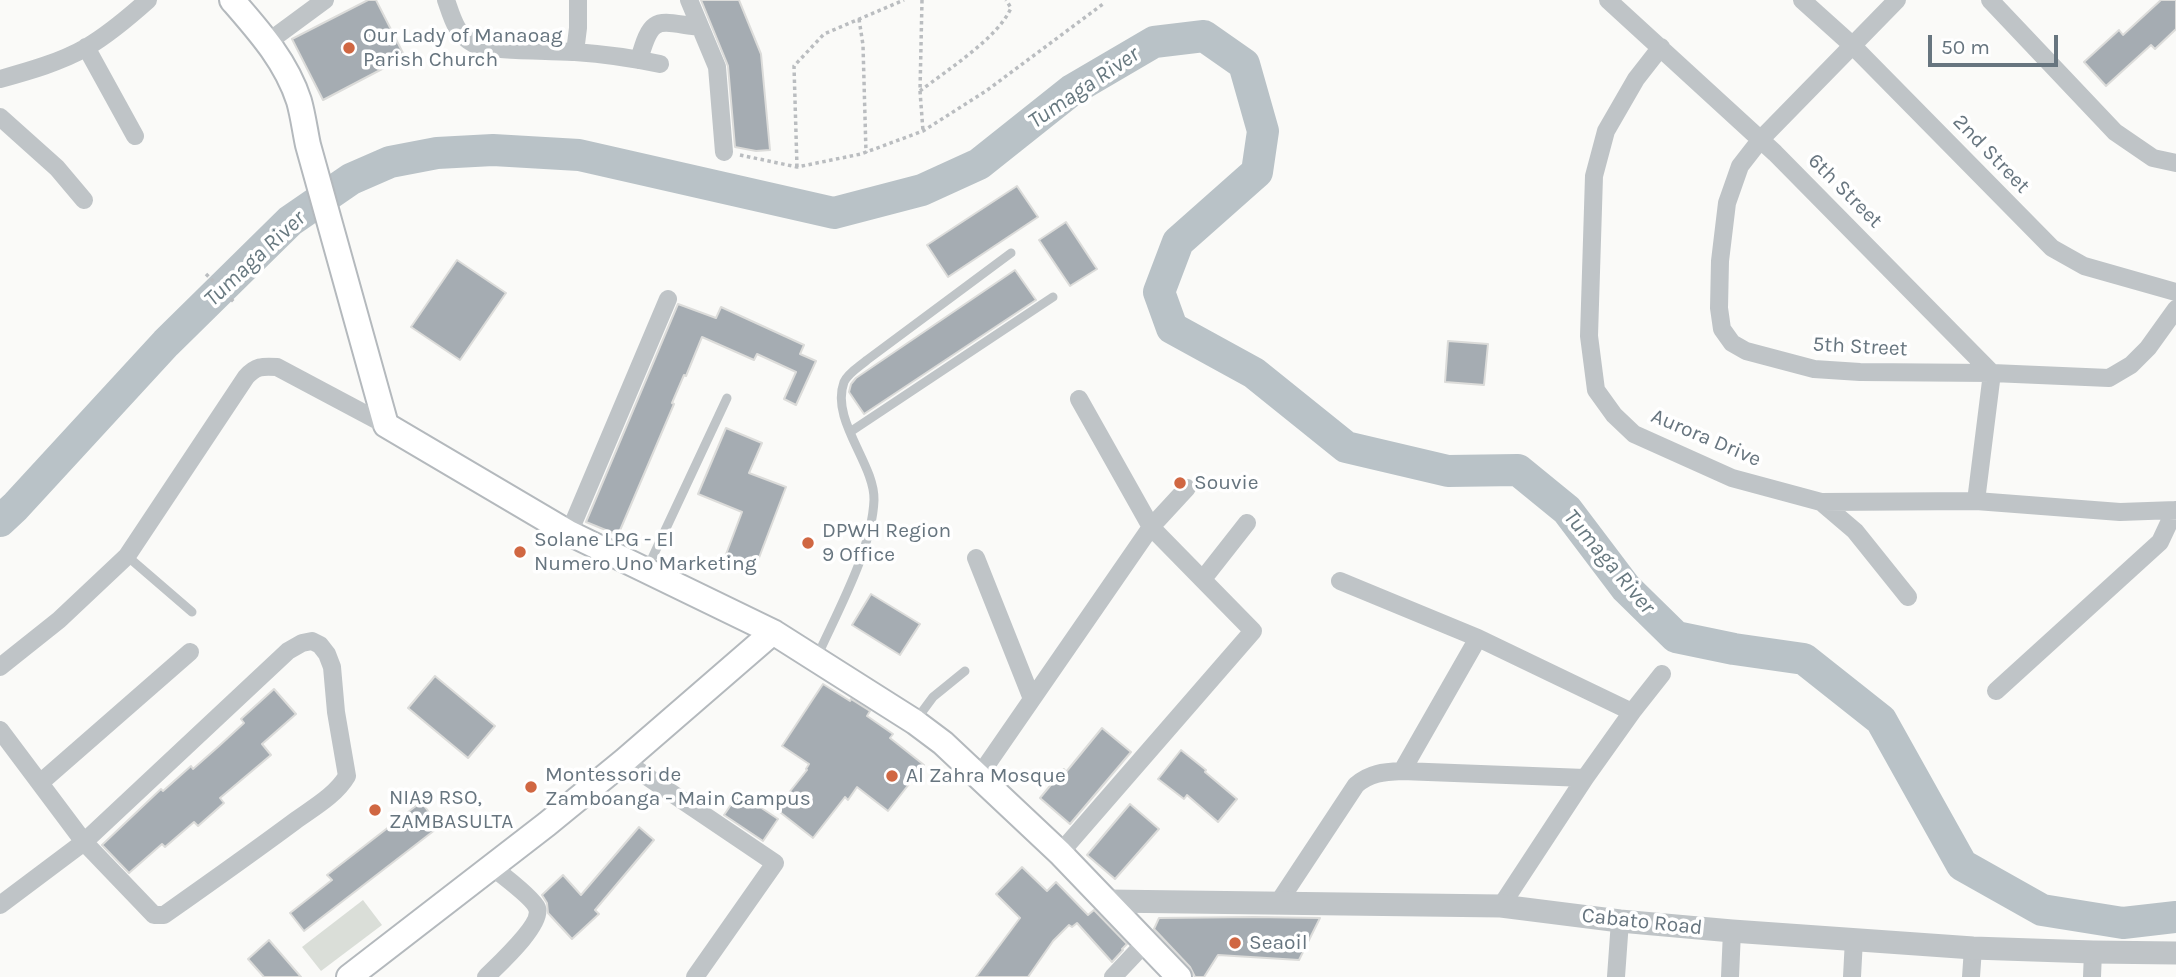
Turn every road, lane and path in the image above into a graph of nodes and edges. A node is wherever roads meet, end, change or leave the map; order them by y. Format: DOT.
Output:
graph roads {
  1 [pos="148,0"];
  2 [pos="232,0"];
  3 [pos="325,0"];
  4 [pos="446,0"];
  5 [pos="578,0"];
  6 [pos="689,0"];
  7 [pos="904,0"];
  8 [pos="922,0"];
  9 [pos="1006,0"];
  10 [pos="1608,0"];
  11 [pos="1802,0"];
  12 [pos="1897,0"];
  13 [pos="1990,0"];
  14 [pos="1103,4"];
  15 [pos="859,19"];
  16 [pos="700,27"];
  17 [pos="268,42"];
  18 [pos="1852,46"];
  19 [pos="86,47"];
  20 [pos="1661,47"];
  21 [pos="575,52"];
  22 [pos="639,60"];
  23 [pos="660,64"];
  24 [pos="0,79"];
  25 [pos="920,91"];
  26 [pos="0,117"];
  27 [pos="922,131"];
  28 [pos="135,136"];
  29 [pos="1761,139"];
  30 [pos="724,152"];
  31 [pos="866,153"];
  32 [pos="2176,163"];
  33 [pos="797,167"];
  34 [pos="84,200"];
  35 [pos="1011,253"];
  36 [pos="206,274"];
  37 [pos="2176,292"];
  38 [pos="1053,297"];
  39 [pos="668,299"];
  40 [pos="235,303"];
  41 [pos="2176,309"];
  42 [pos="1992,373"];
  43 [pos="727,398"];
  44 [pos="1079,398"];
  45 [pos="386,425"];
  46 [pos="850,432"];
  47 [pos="1187,488"];
  48 [pos="1976,501"];
  49 [pos="1821,502"];
  50 [pos="2176,510"];
  51 [pos="1247,523"];
  52 [pos="1151,527"];
  53 [pos="569,533"];
  54 [pos="127,556"];
  55 [pos="976,558"];
  56 [pos="647,570"];
  57 [pos="1203,579"];
  58 [pos="1340,581"];
  59 [pos="1908,597"];
  60 [pos="192,612"];
  61 [pos="774,632"];
  62 [pos="1478,638"];
  63 [pos="190,652"];
  64 [pos="816,658"];
  65 [pos="0,667"];
  66 [pos="965,671"];
  67 [pos="1662,674"];
  68 [pos="1996,691"];
  69 [pos="1032,699"];
  70 [pos="1632,712"];
  71 [pos="915,722"];
  72 [pos="0,730"];
  73 [pos="624,761"];
  74 [pos="1402,771"];
  75 [pos="979,776"];
  76 [pos="1585,778"];
  77 [pos="40,783"];
  78 [pos="84,842"];
  79 [pos="1060,853"];
  80 [pos="492,867"];
  81 [pos="1107,901"];
  82 [pos="1278,903"];
  83 [pos="0,905"];
  84 [pos="1501,906"];
  85 [pos="1620,921"];
  86 [pos="1732,931"];
  87 [pos="1854,939"];
  88 [pos="1145,943"];
  89 [pos="1973,948"];
  90 [pos="2093,953"];
  91 [pos="2176,953"];
  92 [pos="349,977"];
  93 [pos="486,977"];
  94 [pos="695,977"];
  95 [pos="1113,977"];
  96 [pos="1179,977"];
  97 [pos="1616,977"];
  98 [pos="1730,977"];
  99 [pos="1852,977"];
  100 [pos="1971,977"];
  101 [pos="2092,977"];
  1 -- 19 [label="street"];
  2 -- 17 [label="main road"];
  3 -- 17 [label="street"];
  4 -- 21 [label="street"];
  5 -- 21 [label="street"];
  6 -- 16 [label="street"];
  7 -- 15 [label="path"];
  8 -- 25 [label="path"];
  9 -- 25 [label="path"];
  10 -- 20 [label="street, 6th Street"];
  11 -- 18 [label="street, 2nd Street"];
  12 -- 18 [label="street"];
  13 -- 32 [label="street"];
  14 -- 27 [label="path"];
  15 -- 31 [label="path"];
  15 -- 33 [label="path"];
  16 -- 22 [label="street"];
  16 -- 30 [label="street"];
  17 -- 45 [label="main road"];
  18 -- 29 [label="street"];
  18 -- 37 [label="street, 2nd Street"];
  19 -- 24 [label="street"];
  19 -- 28 [label="street"];
  20 -- 29 [label="street, 6th Street"];
  20 -- 49 [label="street, Aurora Drive"];
  21 -- 22 [label="street"];
  22 -- 23 [label="street"];
  25 -- 27 [label="path"];
  26 -- 34 [label="street"];
  27 -- 31 [label="path"];
  29 -- 42 [label="street, 6th Street"];
  29 -- 42 [label="street, 5th Street"];
  30 -- 33 [label="path"];
  31 -- 33 [label="path"];
  35 -- 46 [label="lane"];
  36 -- 40 [label="path"];
  38 -- 46 [label="lane"];
  39 -- 53 [label="street"];
  41 -- 42 [label="street, 5th Street"];
  42 -- 48 [label="street"];
  43 -- 56 [label="lane"];
  44 -- 52 [label="street"];
  45 -- 53 [label="main road"];
  45 -- 54 [label="street"];
  46 -- 64 [label="lane"];
  47 -- 52 [label="street"];
  48 -- 49 [label="street, Aurora Drive"];
  48 -- 50 [label="street, Aurora Drive"];
  49 -- 59 [label="street"];
  50 -- 68 [label="street"];
  51 -- 57 [label="street"];
  52 -- 57 [label="street"];
  52 -- 69 [label="street"];
  53 -- 56 [label="main road"];
  54 -- 60 [label="lane"];
  54 -- 65 [label="street"];
  55 -- 69 [label="street"];
  56 -- 61 [label="main road"];
  57 -- 79 [label="street"];
  58 -- 62 [label="street"];
  61 -- 64 [label="main road"];
  61 -- 73 [label="main road"];
  62 -- 70 [label="street"];
  62 -- 74 [label="street"];
  63 -- 77 [label="street"];
  64 -- 71 [label="main road"];
  66 -- 71 [label="lane"];
  67 -- 70 [label="street"];
  69 -- 75 [label="street"];
  70 -- 76 [label="street"];
  71 -- 75 [label="main road"];
  72 -- 77 [label="street"];
  73 -- 80 [label="main road"];
  73 -- 94 [label="street"];
  74 -- 76 [label="street"];
  74 -- 82 [label="street"];
  75 -- 79 [label="main road"];
  76 -- 84 [label="street"];
  77 -- 78 [label="street"];
  78 -- 78 [label="street"];
  78 -- 83 [label="street"];
  79 -- 81 [label="main road"];
  80 -- 92 [label="main road"];
  80 -- 93 [label="street"];
  81 -- 82 [label="street, Cabato Road"];
  81 -- 88 [label="main road"];
  82 -- 84 [label="street, Cabato Road"];
  84 -- 85 [label="street, Cabato Road"];
  85 -- 86 [label="street, Cabato Road"];
  85 -- 97 [label="street"];
  86 -- 87 [label="street, Cabato Road"];
  86 -- 98 [label="street"];
  87 -- 89 [label="street, Cabato Road"];
  87 -- 99 [label="street"];
  88 -- 95 [label="street"];
  88 -- 96 [label="main road"];
  89 -- 90 [label="street, Cabato Road"];
  89 -- 100 [label="street"];
  90 -- 91 [label="street, Cabato Road"];
  90 -- 101 [label="street"];
}
